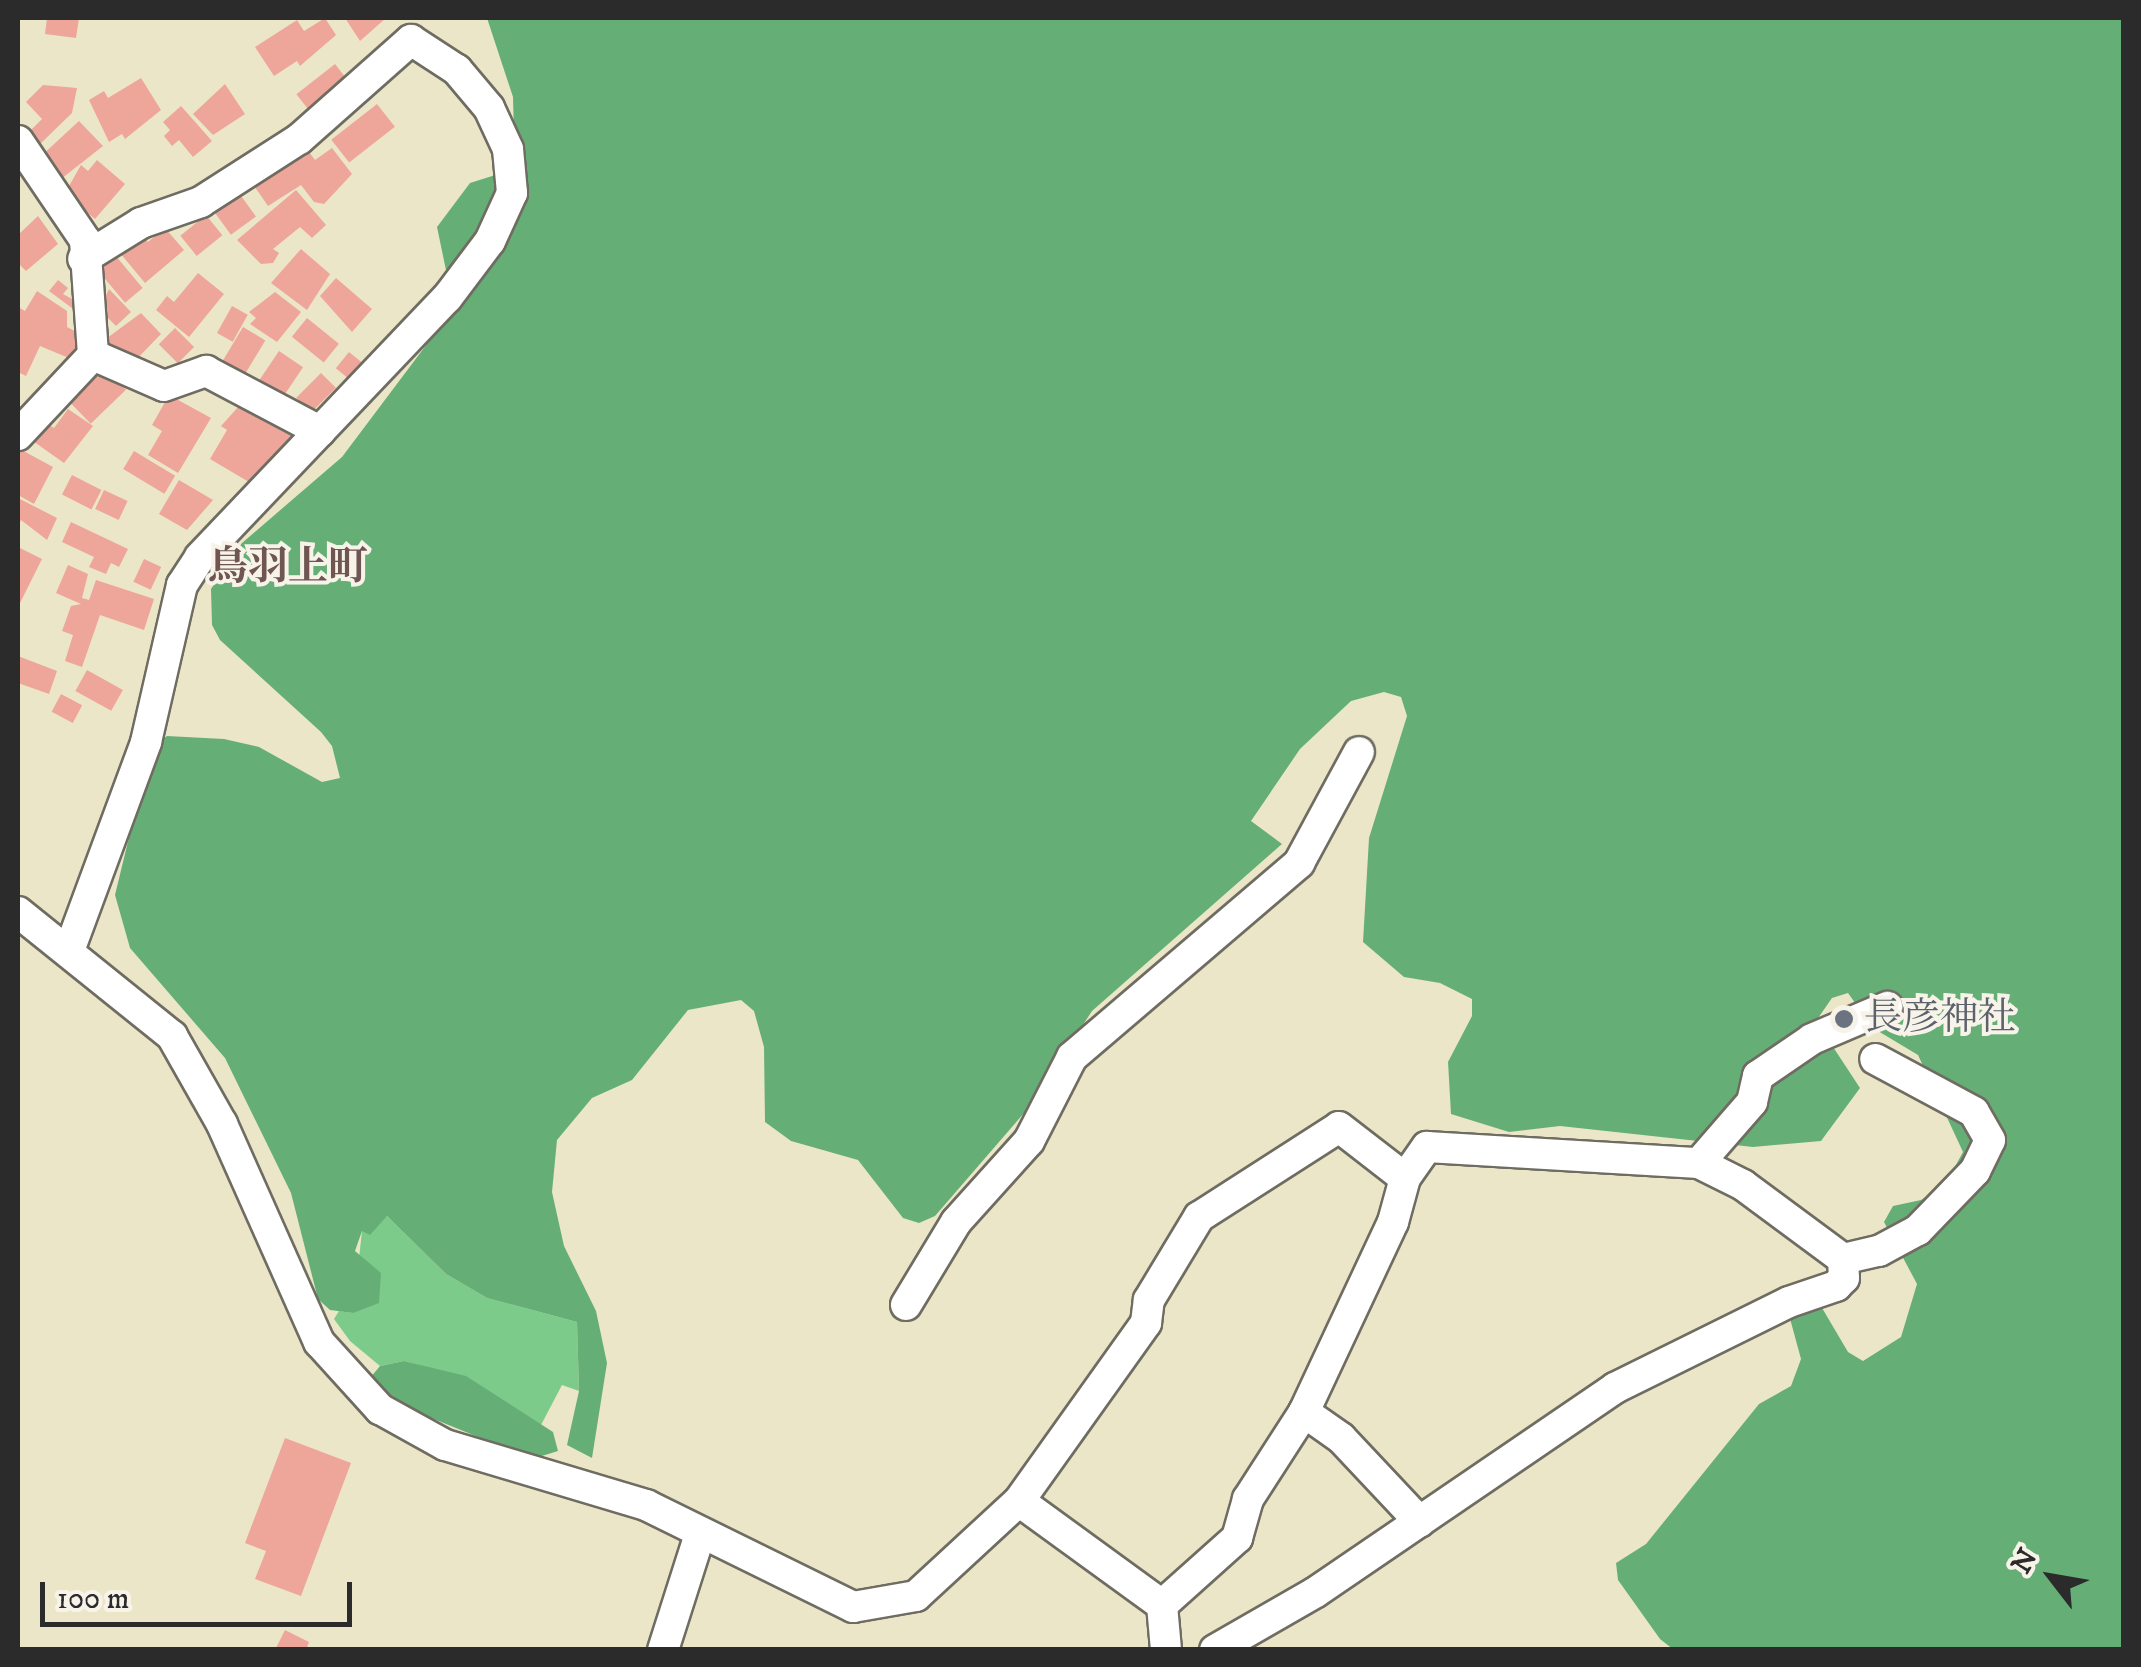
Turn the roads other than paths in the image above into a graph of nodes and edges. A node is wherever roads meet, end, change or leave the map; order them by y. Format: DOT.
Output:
graph roads {
  1 [pos="18,141"];
  2 [pos="83,258"];
  3 [pos="93,355"];
  4 [pos="320,431"];
  5 [pos="18,434"];
  6 [pos="1360,752"];
  7 [pos="18,912"];
  8 [pos="70,948"];
  9 [pos="1887,1007"];
  10 [pos="1875,1059"];
  11 [pos="1698,1164"];
  12 [pos="1405,1178"];
  13 [pos="1843,1259"];
  14 [pos="906,1305"];
  15 [pos="1304,1412"];
  16 [pos="1020,1501"];
  17 [pos="1420,1522"];
  18 [pos="700,1534"];
  19 [pos="1162,1605"];
  20 [pos="663,1650"];
  21 [pos="1166,1650"];
  22 [pos="1215,1650"];
  1 -- 2 [label="street"];
  2 -- 3 [label="street"];
  2 -- 4 [label="street"];
  3 -- 4 [label="street"];
  3 -- 5 [label="street"];
  4 -- 8 [label="street"];
  6 -- 14 [label="street"];
  7 -- 8 [label="street"];
  8 -- 18 [label="street"];
  9 -- 11 [label="street"];
  10 -- 13 [label="street"];
  11 -- 12 [label="street"];
  11 -- 13 [label="street"];
  12 -- 15 [label="street"];
  12 -- 16 [label="street"];
  13 -- 17 [label="street"];
  15 -- 17 [label="street"];
  15 -- 19 [label="street"];
  16 -- 18 [label="street"];
  16 -- 19 [label="street"];
  17 -- 22 [label="street"];
  18 -- 20 [label="street"];
  19 -- 21 [label="street"];
}
